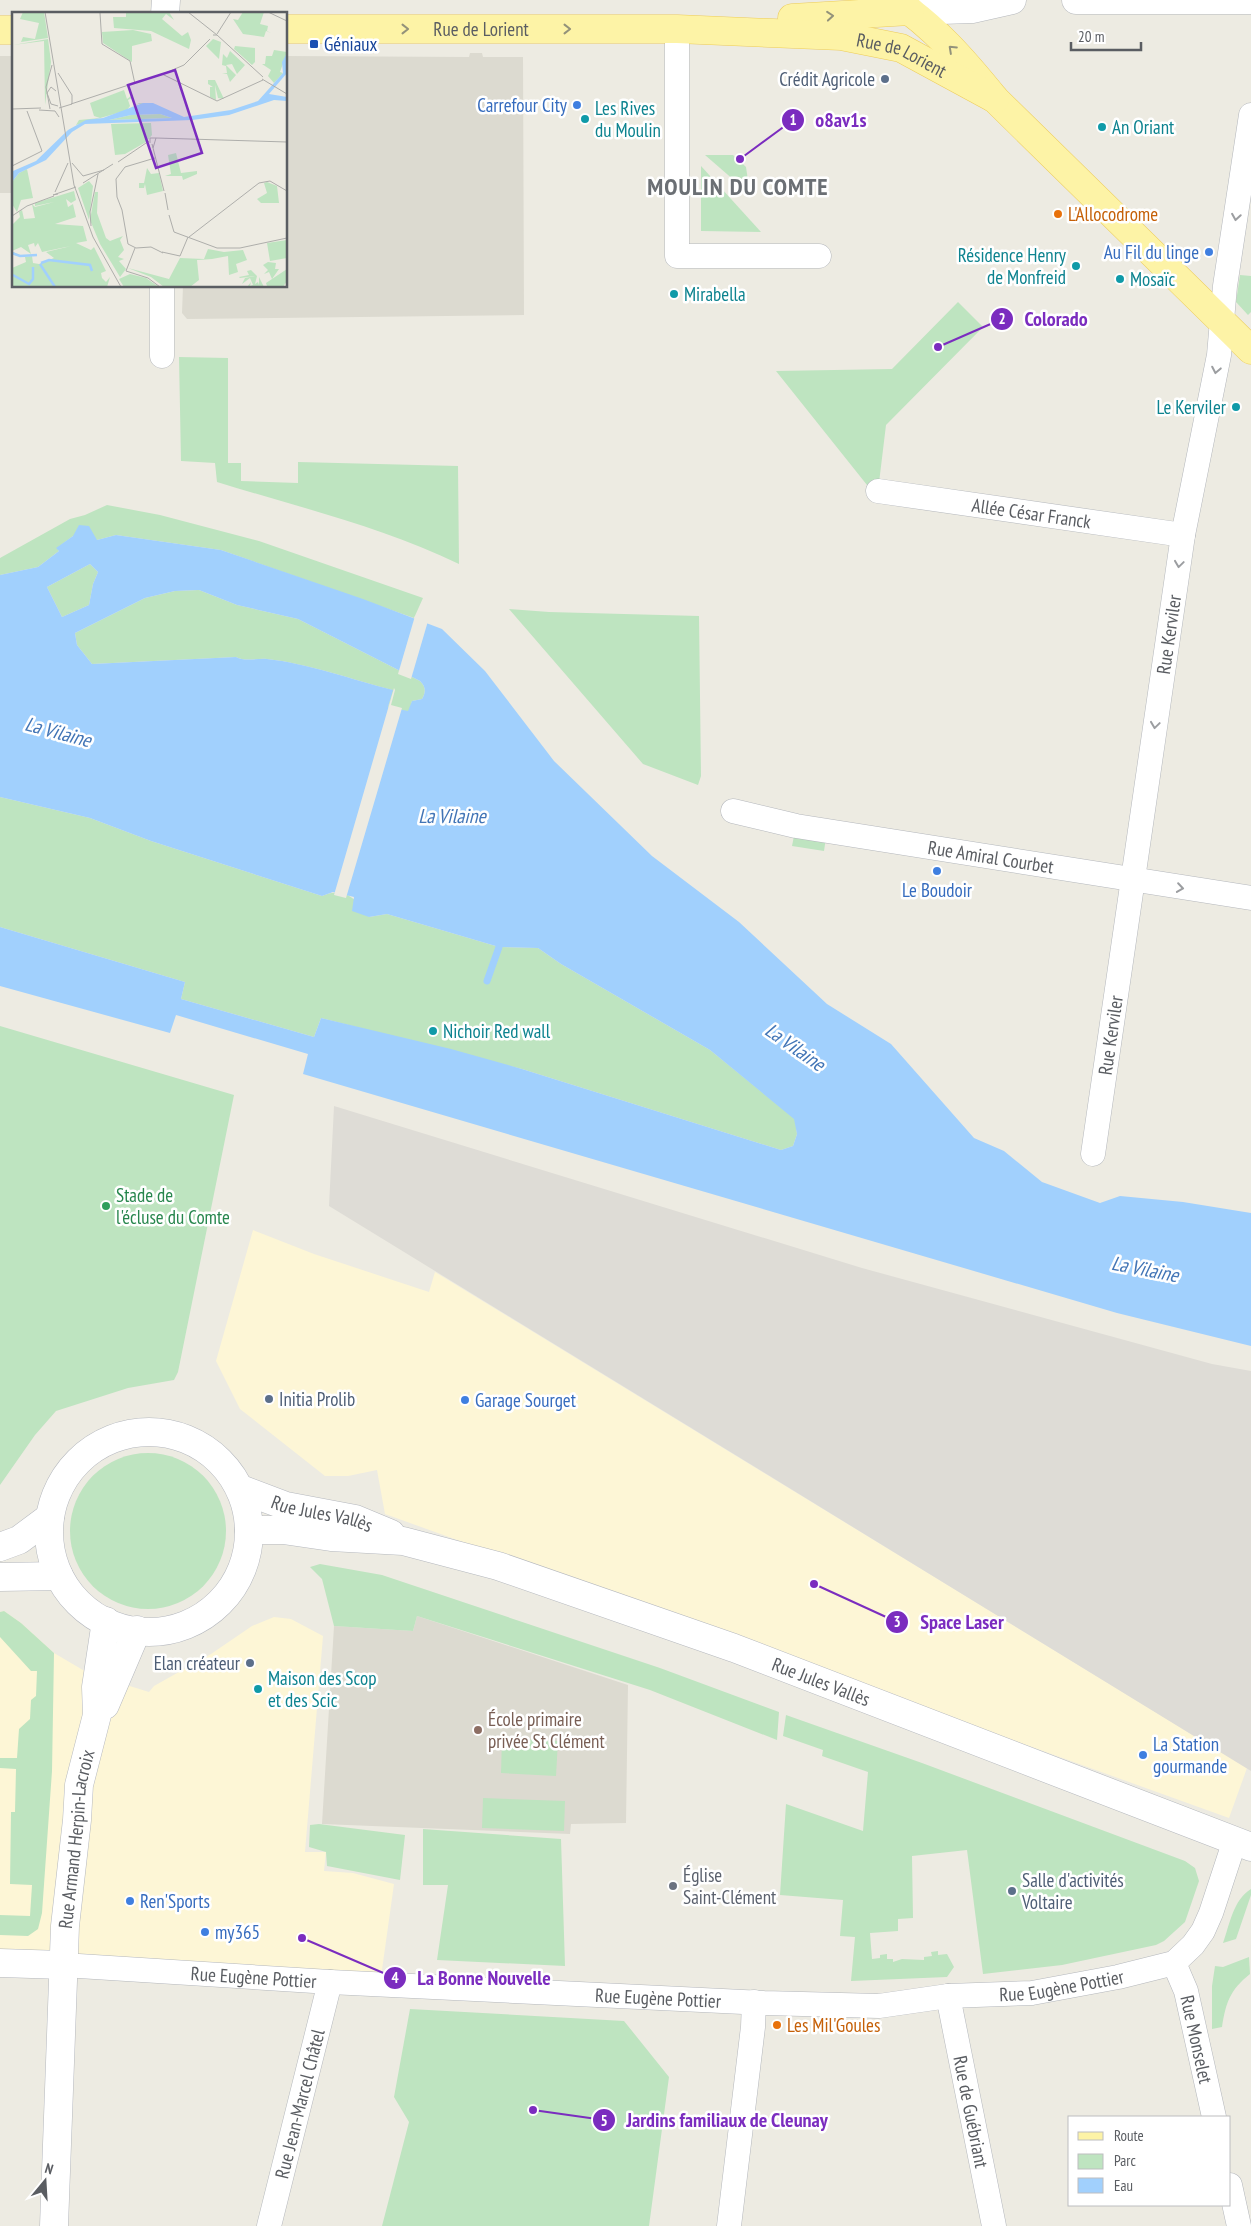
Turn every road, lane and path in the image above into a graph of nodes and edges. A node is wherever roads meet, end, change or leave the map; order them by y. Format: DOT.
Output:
graph roads {
  1 [pos="1012,0"];
  2 [pos="1076,0"];
  3 [pos="1251,0"];
  4 [pos="1141,1"];
  5 [pos="902,5"];
  6 [pos="864,6"];
  7 [pos="288,29"];
  8 [pos="677,29"];
  9 [pos="995,99"];
  10 [pos="1251,115"];
  11 [pos="1247,170"];
  12 [pos="819,256"];
  13 [pos="162,288"];
  14 [pos="1221,322"];
  15 [pos="1251,350"];
  16 [pos="162,356"];
  17 [pos="878,491"];
  18 [pos="1183,535"];
  19 [pos="733,811"];
  20 [pos="1132,881"];
  21 [pos="1251,898"];
  22 [pos="1093,1154"];
  23 [pos="241,1489"];
  24 [pos="50,1517"];
  25 [pos="249,1530"];
  26 [pos="403,1541"];
  27 [pos="0,1547"];
  28 [pos="59,1576"];
  29 [pos="0,1577"];
  30 [pos="106,1621"];
  31 [pos="137,1630"];
  32 [pos="97,1715"];
  33 [pos="1243,1844"];
  34 [pos="0,1963"];
  35 [pos="1174,1963"];
  36 [pos="63,1966"];
  37 [pos="330,1982"];
  38 [pos="948,1996"];
  39 [pos="754,2002"];
  40 [pos="1214,2116"];
  41 [pos="1231,2190"];
  42 [pos="54,2226"];
  43 [pos="269,2226"];
  44 [pos="729,2226"];
  45 [pos="994,2226"];
  46 [pos="1239,2226"];
  1 -- 5 [label="main road"];
  2 -- 4 [label="main road"];
  3 -- 4 [label="main road"];
  5 -- 6 [label="main road, Rue de Lorient"];
  9 -- 5 [label="main road, Rue de Lorient, one-way"];
  8 -- 6 [label="main road, Rue de Lorient, one-way"];
  7 -- 8 [label="main road, Rue de Lorient, one-way"];
  8 -- 9 [label="main road, Rue de Lorient"];
  8 -- 12 [label="street"];
  9 -- 14 [label="main road"];
  10 -- 11 [label="street, Rue Kerviler"];
  11 -- 14 [label="street, Rue Kerviler, one-way"];
  13 -- 16 [label="street"];
  14 -- 15 [label="main road"];
  14 -- 18 [label="street, Rue Kerviler, one-way"];
  17 -- 18 [label="street, Allée César Franck"];
  18 -- 20 [label="street, Rue Kerviler, one-way"];
  19 -- 20 [label="street, Rue Amiral Courbet"];
  20 -- 21 [label="street, Rue Amiral Courbet, one-way"];
  20 -- 22 [label="street, Rue Kerviler"];
  23 -- 24 [label="main road"];
  23 -- 25 [label="main road"];
  23 -- 26 [label="main road, Rue Jules Vallès"];
  24 -- 27 [label="main road"];
  24 -- 28 [label="main road"];
  25 -- 26 [label="main road, Rue Jules Vallès"];
  25 -- 31 [label="main road"];
  26 -- 33 [label="main road, Rue Jules Vallès"];
  28 -- 29 [label="main road"];
  28 -- 30 [label="main road"];
  30 -- 31 [label="main road"];
  30 -- 32 [label="main road, Rue Armand Herpin-Lacroix"];
  31 -- 32 [label="main road, Rue Armand Herpin-Lacroix"];
  32 -- 36 [label="main road, Rue Armand Herpin-Lacroix"];
  33 -- 35 [label="street"];
  34 -- 36 [label="main road, Rue Eugène Pottier"];
  35 -- 38 [label="street, Rue Eugène Pottier"];
  35 -- 40 [label="street, Rue Monselet"];
  36 -- 37 [label="street, Rue Eugène Pottier"];
  36 -- 42 [label="main road, Rue Armand Herpin-Lacroix"];
  37 -- 39 [label="street, Rue Eugène Pottier"];
  37 -- 43 [label="street, Rue Jean-Marcel Châtel"];
  38 -- 39 [label="street, Rue Eugène Pottier"];
  38 -- 45 [label="street, Rue de Guébriant"];
  39 -- 44 [label="street"];
  41 -- 46 [label="street"];
}
